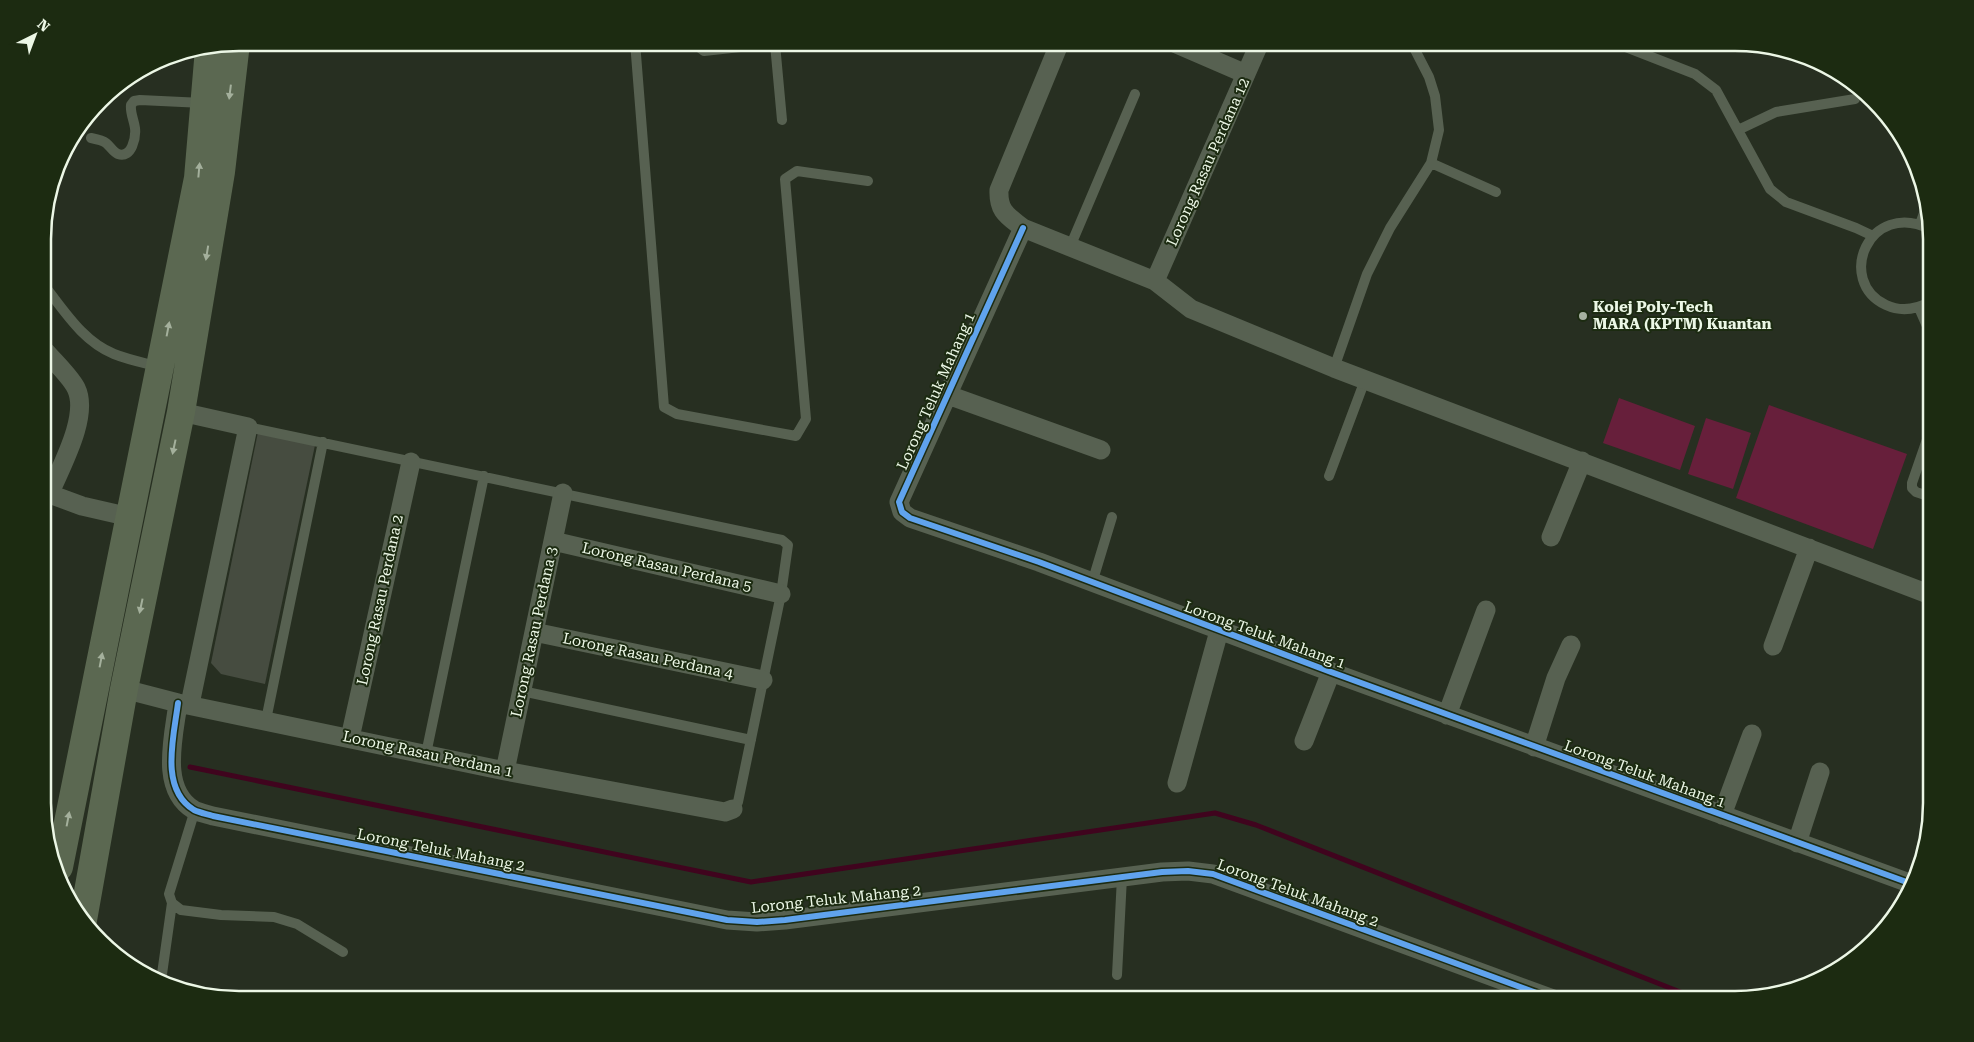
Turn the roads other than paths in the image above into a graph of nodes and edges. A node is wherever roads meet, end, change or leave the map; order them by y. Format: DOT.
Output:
graph roads {
  1 [pos="235,51"];
  2 [pos="636,51"];
  3 [pos="780,51"];
  4 [pos="1056,51"];
  5 [pos="1193,51"];
  6 [pos="1256,51"];
  7 [pos="1416,51"];
  8 [pos="1637,51"];
  9 [pos="208,54"];
  10 [pos="1246,74"];
  11 [pos="1135,94"];
  12 [pos="1855,99"];
  13 [pos="204,103"];
  14 [pos="782,120"];
  15 [pos="1738,130"];
  16 [pos="91,138"];
  17 [pos="1431,163"];
  18 [pos="868,181"];
  19 [pos="1496,192"];
  20 [pos="1921,220"];
  21 [pos="1920,224"];
  22 [pos="1023,228"];
  23 [pos="1873,236"];
  24 [pos="1070,247"];
  25 [pos="1155,281"];
  26 [pos="51,294"];
  27 [pos="1923,306"];
  28 [pos="1919,308"];
  29 [pos="1923,317"];
  30 [pos="51,358"];
  31 [pos="160,368"];
  32 [pos="1334,368"];
  33 [pos="1365,380"];
  34 [pos="948,395"];
  35 [pos="181,412"];
  36 [pos="248,427"];
  37 [pos="323,442"];
  38 [pos="1101,450"];
  39 [pos="1923,451"];
  40 [pos="1582,461"];
  41 [pos="411,462"];
  42 [pos="484,476"];
  43 [pos="1330,476"];
  44 [pos="51,482"];
  45 [pos="563,493"];
  46 [pos="1923,494"];
  47 [pos="51,495"];
  48 [pos="130,517"];
  49 [pos="1112,517"];
  50 [pos="1551,537"];
  51 [pos="553,541"];
  52 [pos="1809,548"];
  53 [pos="1092,583"];
  54 [pos="1923,592"];
  55 [pos="781,594"];
  56 [pos="1486,610"];
  57 [pos="1219,631"];
  58 [pos="534,632"];
  59 [pos="1571,645"];
  60 [pos="1773,646"];
  61 [pos="1331,672"];
  62 [pos="763,680"];
  63 [pos="124,690"];
  64 [pos="522,691"];
  65 [pos="184,704"];
  66 [pos="1447,715"];
  67 [pos="266,720"];
  68 [pos="1752,734"];
  69 [pos="350,738"];
  70 [pos="751,740"];
  71 [pos="1304,741"];
  72 [pos="1534,747"];
  73 [pos="426,754"];
  74 [pos="505,771"];
  75 [pos="1820,772"];
  76 [pos="1178,784"];
  77 [pos="733,809"];
  78 [pos="195,810"];
  79 [pos="1722,815"];
  80 [pos="1797,842"];
  81 [pos="60,860"];
  82 [pos="1122,877"];
  83 [pos="1905,881"];
  84 [pos="172,903"];
  85 [pos="85,910"];
  86 [pos="343,952"];
  87 [pos="162,974"];
  88 [pos="1118,975"];
  89 [pos="1530,991"];
  1 -- 35 [label="highway, one-way"];
  2 -- 18 [label="lane"];
  3 -- 14 [label="lane"];
  4 -- 22 [label="street"];
  5 -- 10 [label="street"];
  6 -- 10 [label="street, Lorong Rasau Perdana 12"];
  7 -- 17 [label="lane"];
  8 -- 15 [label="lane"];
  9 -- 13 [label="highway"];
  10 -- 25 [label="street, Lorong Rasau Perdana 12"];
  11 -- 24 [label="lane"];
  12 -- 15 [label="lane"];
  13 -- 16 [label="lane"];
  31 -- 13 [label="highway, one-way"];
  15 -- 23 [label="lane"];
  17 -- 19 [label="lane"];
  17 -- 32 [label="lane"];
  20 -- 21 [label="lane"];
  21 -- 23 [label="lane"];
  22 -- 24 [label="street"];
  22 -- 34 [label="street, Lorong Teluk Mahang 1"];
  23 -- 28 [label="lane"];
  24 -- 25 [label="street"];
  25 -- 32 [label="street"];
  26 -- 31 [label="lane"];
  27 -- 28 [label="lane"];
  28 -- 29 [label="lane"];
  30 -- 44 [label="street"];
  31 -- 48 [label="highway"];
  32 -- 33 [label="street"];
  33 -- 40 [label="street"];
  33 -- 43 [label="lane"];
  34 -- 38 [label="street"];
  34 -- 53 [label="street, Lorong Teluk Mahang 1"];
  35 -- 36 [label="street"];
  35 -- 63 [label="highway, one-way"];
  36 -- 37 [label="lane"];
  36 -- 65 [label="street"];
  37 -- 41 [label="lane"];
  37 -- 67 [label="lane"];
  39 -- 46 [label="lane"];
  40 -- 50 [label="street"];
  40 -- 52 [label="street"];
  41 -- 42 [label="lane"];
  41 -- 69 [label="street, Lorong Rasau Perdana 2"];
  42 -- 45 [label="lane"];
  42 -- 73 [label="lane"];
  45 -- 51 [label="street, Lorong Rasau Perdana 3"];
  45 -- 55 [label="lane"];
  47 -- 48 [label="street"];
  81 -- 48 [label="highway, one-way"];
  49 -- 53 [label="lane"];
  51 -- 55 [label="street, Lorong Rasau Perdana 5"];
  51 -- 58 [label="street, Lorong Rasau Perdana 3"];
  52 -- 54 [label="street"];
  52 -- 60 [label="street"];
  53 -- 57 [label="street, Lorong Teluk Mahang 1"];
  55 -- 62 [label="lane"];
  56 -- 66 [label="street"];
  57 -- 61 [label="street, Lorong Teluk Mahang 1"];
  57 -- 76 [label="street"];
  58 -- 62 [label="street, Lorong Rasau Perdana 4"];
  58 -- 64 [label="street, Lorong Rasau Perdana 3"];
  59 -- 72 [label="street"];
  61 -- 66 [label="street, Lorong Teluk Mahang 1"];
  61 -- 71 [label="street"];
  62 -- 70 [label="lane"];
  63 -- 65 [label="street, Lorong Rasau Perdana 1"];
  63 -- 85 [label="highway"];
  64 -- 70 [label="lane"];
  64 -- 74 [label="street, Lorong Rasau Perdana 3"];
  65 -- 67 [label="street, Lorong Rasau Perdana 1"];
  65 -- 78 [label="street"];
  66 -- 72 [label="street, Lorong Teluk Mahang 1"];
  67 -- 69 [label="street, Lorong Rasau Perdana 1"];
  68 -- 79 [label="street"];
  69 -- 73 [label="street, Lorong Rasau Perdana 1"];
  70 -- 77 [label="lane"];
  72 -- 79 [label="street, Lorong Teluk Mahang 1"];
  73 -- 74 [label="street, Lorong Rasau Perdana 1"];
  74 -- 77 [label="street, Lorong Rasau Perdana 1"];
  75 -- 80 [label="street"];
  78 -- 82 [label="street, Lorong Teluk Mahang 2"];
  78 -- 84 [label="lane"];
  79 -- 80 [label="street, Lorong Teluk Mahang 1"];
  80 -- 83 [label="street, Lorong Teluk Mahang 1"];
  82 -- 88 [label="lane"];
  82 -- 89 [label="street, Lorong Teluk Mahang 2"];
  84 -- 86 [label="lane"];
  84 -- 87 [label="lane"];
}
